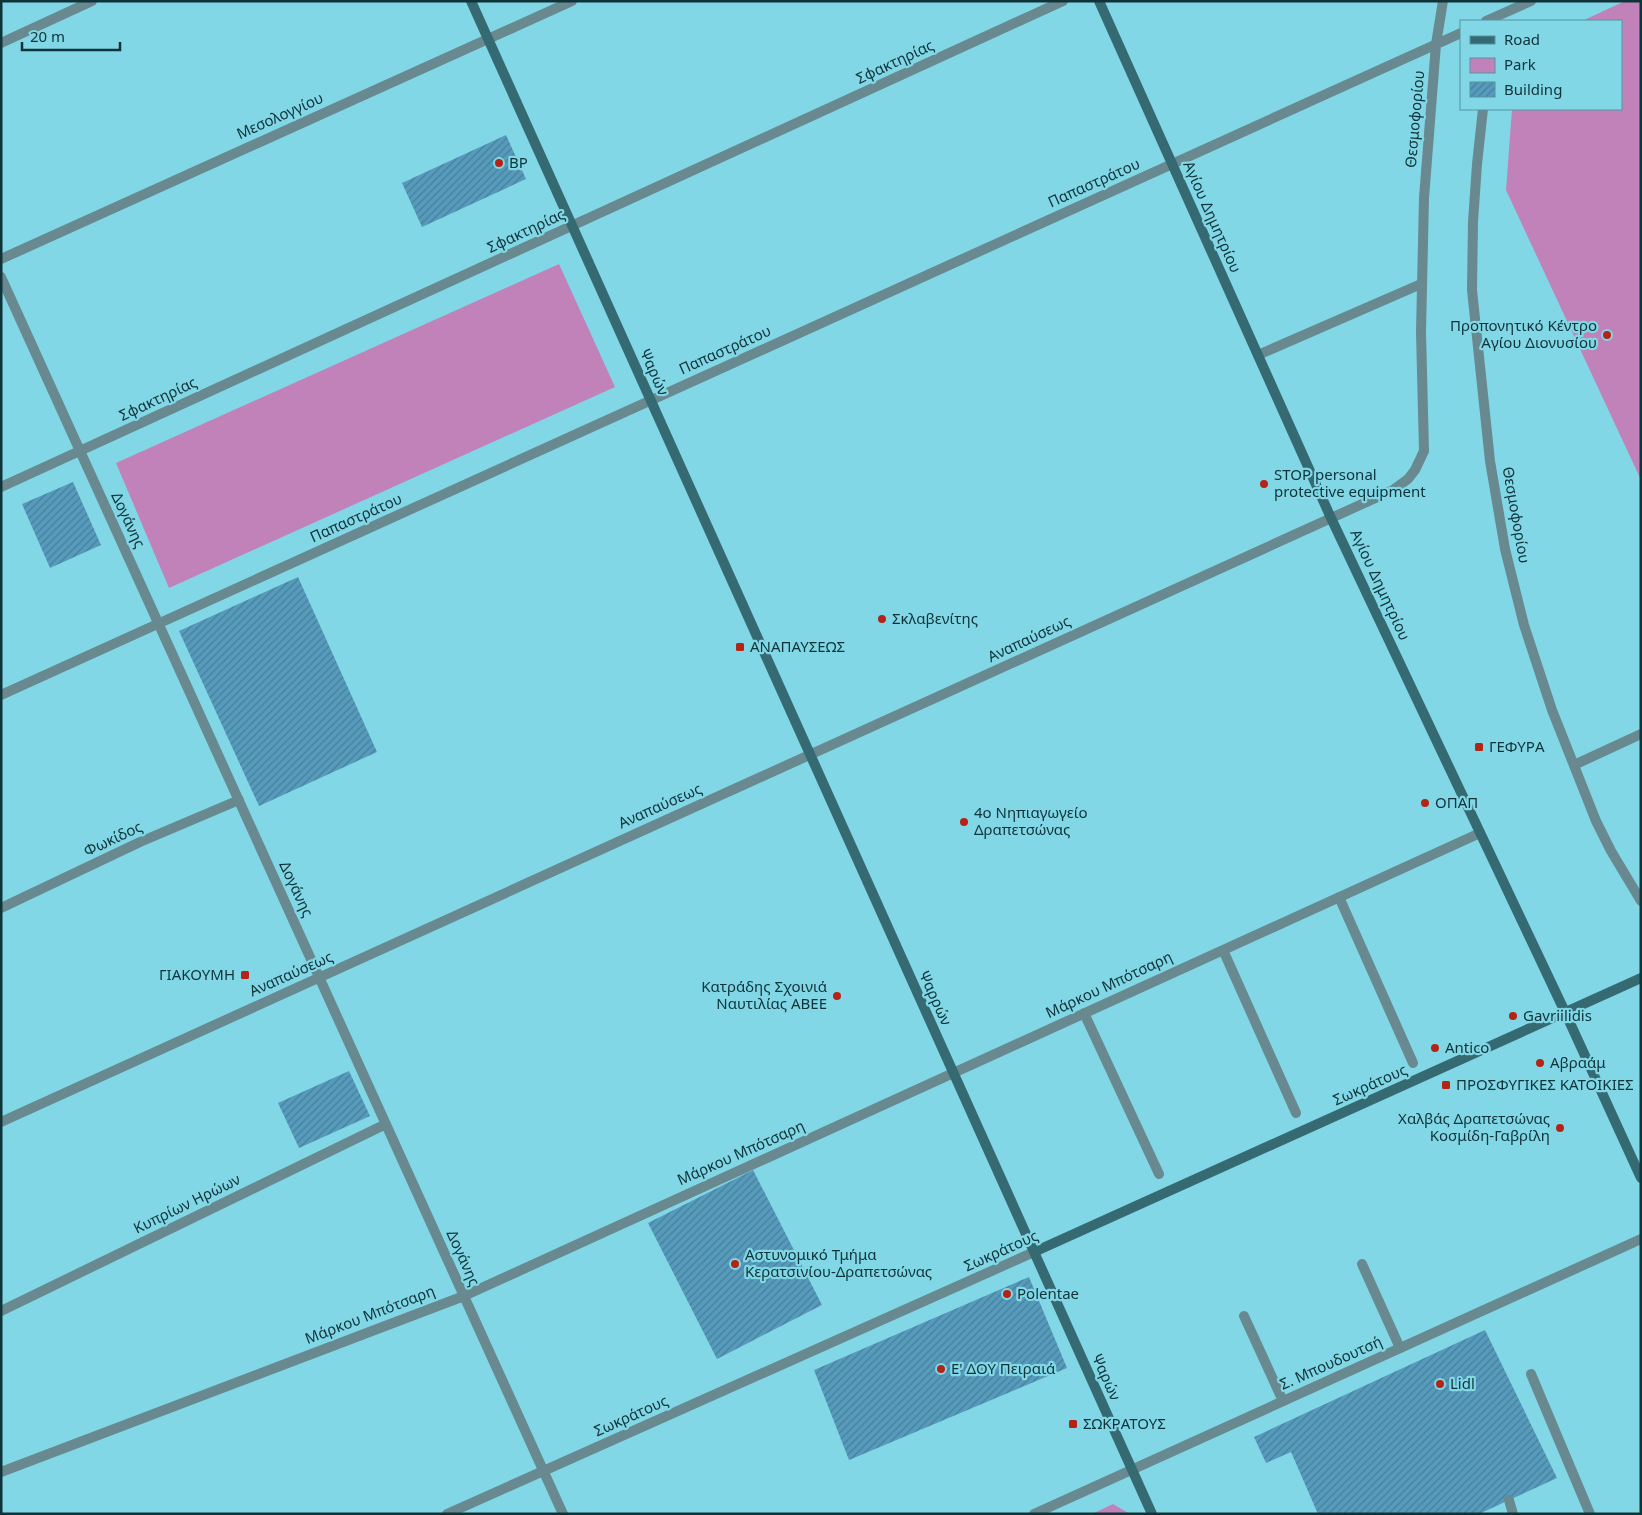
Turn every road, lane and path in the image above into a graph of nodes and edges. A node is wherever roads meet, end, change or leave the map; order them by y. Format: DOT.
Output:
graph roads {
  1 [pos="92,1"];
  2 [pos="471,1"];
  3 [pos="572,1"];
  4 [pos="1064,1"];
  5 [pos="1099,1"];
  6 [pos="1443,1"];
  7 [pos="1531,1"];
  8 [pos="1499,18"];
  9 [pos="1460,33"];
  10 [pos="488,39"];
  11 [pos="1,43"];
  12 [pos="1436,44"];
  13 [pos="1483,110"];
  14 [pos="1172,164"];
  15 [pos="572,226"];
  16 [pos="1,259"];
  17 [pos="1,277"];
  18 [pos="1421,284"];
  19 [pos="1258,355"];
  20 [pos="650,400"];
  21 [pos="80,451"];
  22 [pos="1,486"];
  23 [pos="1331,518"];
  24 [pos="159,624"];
  25 [pos="1,695"];
  26 [pos="1641,734"];
  27 [pos="810,755"];
  28 [pos="1574,764"];
  29 [pos="239,800"];
  30 [pos="1480,833"];
  31 [pos="1339,897"];
  32 [pos="1641,901"];
  33 [pos="1,908"];
  34 [pos="1223,950"];
  35 [pos="320,977"];
  36 [pos="1641,978"];
  37 [pos="1564,1012"];
  38 [pos="1084,1013"];
  39 [pos="1413,1063"];
  40 [pos="953,1073"];
  41 [pos="1296,1113"];
  42 [pos="1,1122"];
  43 [pos="386,1124"];
  44 [pos="1159,1174"];
  45 [pos="1641,1178"];
  46 [pos="1641,1239"];
  47 [pos="1034,1252"];
  48 [pos="1362,1264"];
  49 [pos="464,1296"];
  50 [pos="1,1311"];
  51 [pos="1244,1316"];
  52 [pos="1400,1348"];
  53 [pos="1531,1374"];
  54 [pos="1283,1401"];
  55 [pos="1132,1469"];
  56 [pos="544,1471"];
  57 [pos="1,1472"];
  58 [pos="1509,1500"];
  59 [pos="447,1514"];
  60 [pos="563,1514"];
  61 [pos="1034,1514"];
  62 [pos="1152,1514"];
  63 [pos="1513,1514"];
  64 [pos="1590,1514"];
  1 -- 11 [label="street"];
  2 -- 10 [label="main road, Ψαρών"];
  3 -- 10 [label="street, Μεσολογγίου"];
  4 -- 15 [label="street, Σφακτηρίας"];
  5 -- 14 [label="main road, Αγίου Δημητρίου"];
  6 -- 12 [label="street, Θεσμοφορίου"];
  7 -- 8 [label="street"];
  9 -- 12 [label="street, Παπαστράτου"];
  10 -- 15 [label="main road, Ψαρών"];
  10 -- 16 [label="street, Μεσολογγίου"];
  12 -- 14 [label="street, Παπαστράτου"];
  12 -- 18 [label="street, Θεσμοφορίου"];
  13 -- 28 [label="street, Θεσμοφορίου"];
  14 -- 19 [label="main road, Αγίου Δημητρίου"];
  14 -- 20 [label="street, Παπαστράτου"];
  15 -- 20 [label="main road, Ψαρών"];
  15 -- 21 [label="street, Σφακτηρίας"];
  17 -- 21 [label="street, Δογάνης"];
  18 -- 19 [label="street"];
  18 -- 23 [label="street, Θεσμοφορίου"];
  19 -- 23 [label="main road, Αγίου Δημητρίου"];
  20 -- 24 [label="street, Παπαστράτου"];
  20 -- 27 [label="main road, Ψαρών"];
  21 -- 22 [label="street, Σφακτηρίας"];
  21 -- 24 [label="street, Δογάνης"];
  23 -- 27 [label="street, Αναπαύσεως"];
  23 -- 30 [label="main road, Αγίου Δημητρίου"];
  24 -- 25 [label="street, Παπαστράτου"];
  24 -- 29 [label="street, Δογάνης"];
  26 -- 28 [label="street"];
  27 -- 35 [label="street, Αναπαύσεως"];
  27 -- 40 [label="main road, Ψαρρών"];
  28 -- 32 [label="street, Θεσμοφορίου"];
  29 -- 33 [label="street, Φωκίδος"];
  29 -- 35 [label="street, Δογάνης"];
  30 -- 31 [label="street, Μάρκου Μπότσαρη"];
  30 -- 37 [label="main road, Αγίου Δημητρίου"];
  31 -- 34 [label="street, Μάρκου Μπότσαρη"];
  31 -- 39 [label="street"];
  34 -- 38 [label="street, Μάρκου Μπότσαρη"];
  34 -- 41 [label="street"];
  35 -- 42 [label="street, Αναπαύσεως"];
  35 -- 43 [label="street, Δογάνης"];
  36 -- 37 [label="main road, Σωκράτους"];
  37 -- 45 [label="main road, Αγίου Δημητρίου"];
  37 -- 47 [label="main road, Σωκράτους"];
  38 -- 40 [label="street, Μάρκου Μπότσαρη"];
  38 -- 44 [label="street"];
  40 -- 47 [label="main road, Ψαρρών"];
  40 -- 49 [label="street, Μάρκου Μπότσαρη"];
  43 -- 49 [label="street, Δογάνης"];
  43 -- 50 [label="street, Κυπρίων Ηρώων"];
  46 -- 52 [label="street, Σ. Μπουδουτσή"];
  47 -- 55 [label="main road, Ψαρών"];
  47 -- 56 [label="street, Σωκράτους"];
  48 -- 52 [label="street"];
  49 -- 56 [label="street, Δογάνης"];
  49 -- 57 [label="street, Μάρκου Μπότσαρη"];
  51 -- 54 [label="street"];
  52 -- 54 [label="street, Σ. Μπουδουτσή"];
  53 -- 64 [label="street"];
  54 -- 55 [label="street, Σ. Μπουδουτσή"];
  55 -- 61 [label="street, Σ. Μπουδουτσή"];
  55 -- 62 [label="main road, Ψαρών"];
  56 -- 59 [label="street, Σωκράτους"];
  56 -- 60 [label="street, Δογάνης"];
  58 -- 63 [label="street"];
}
